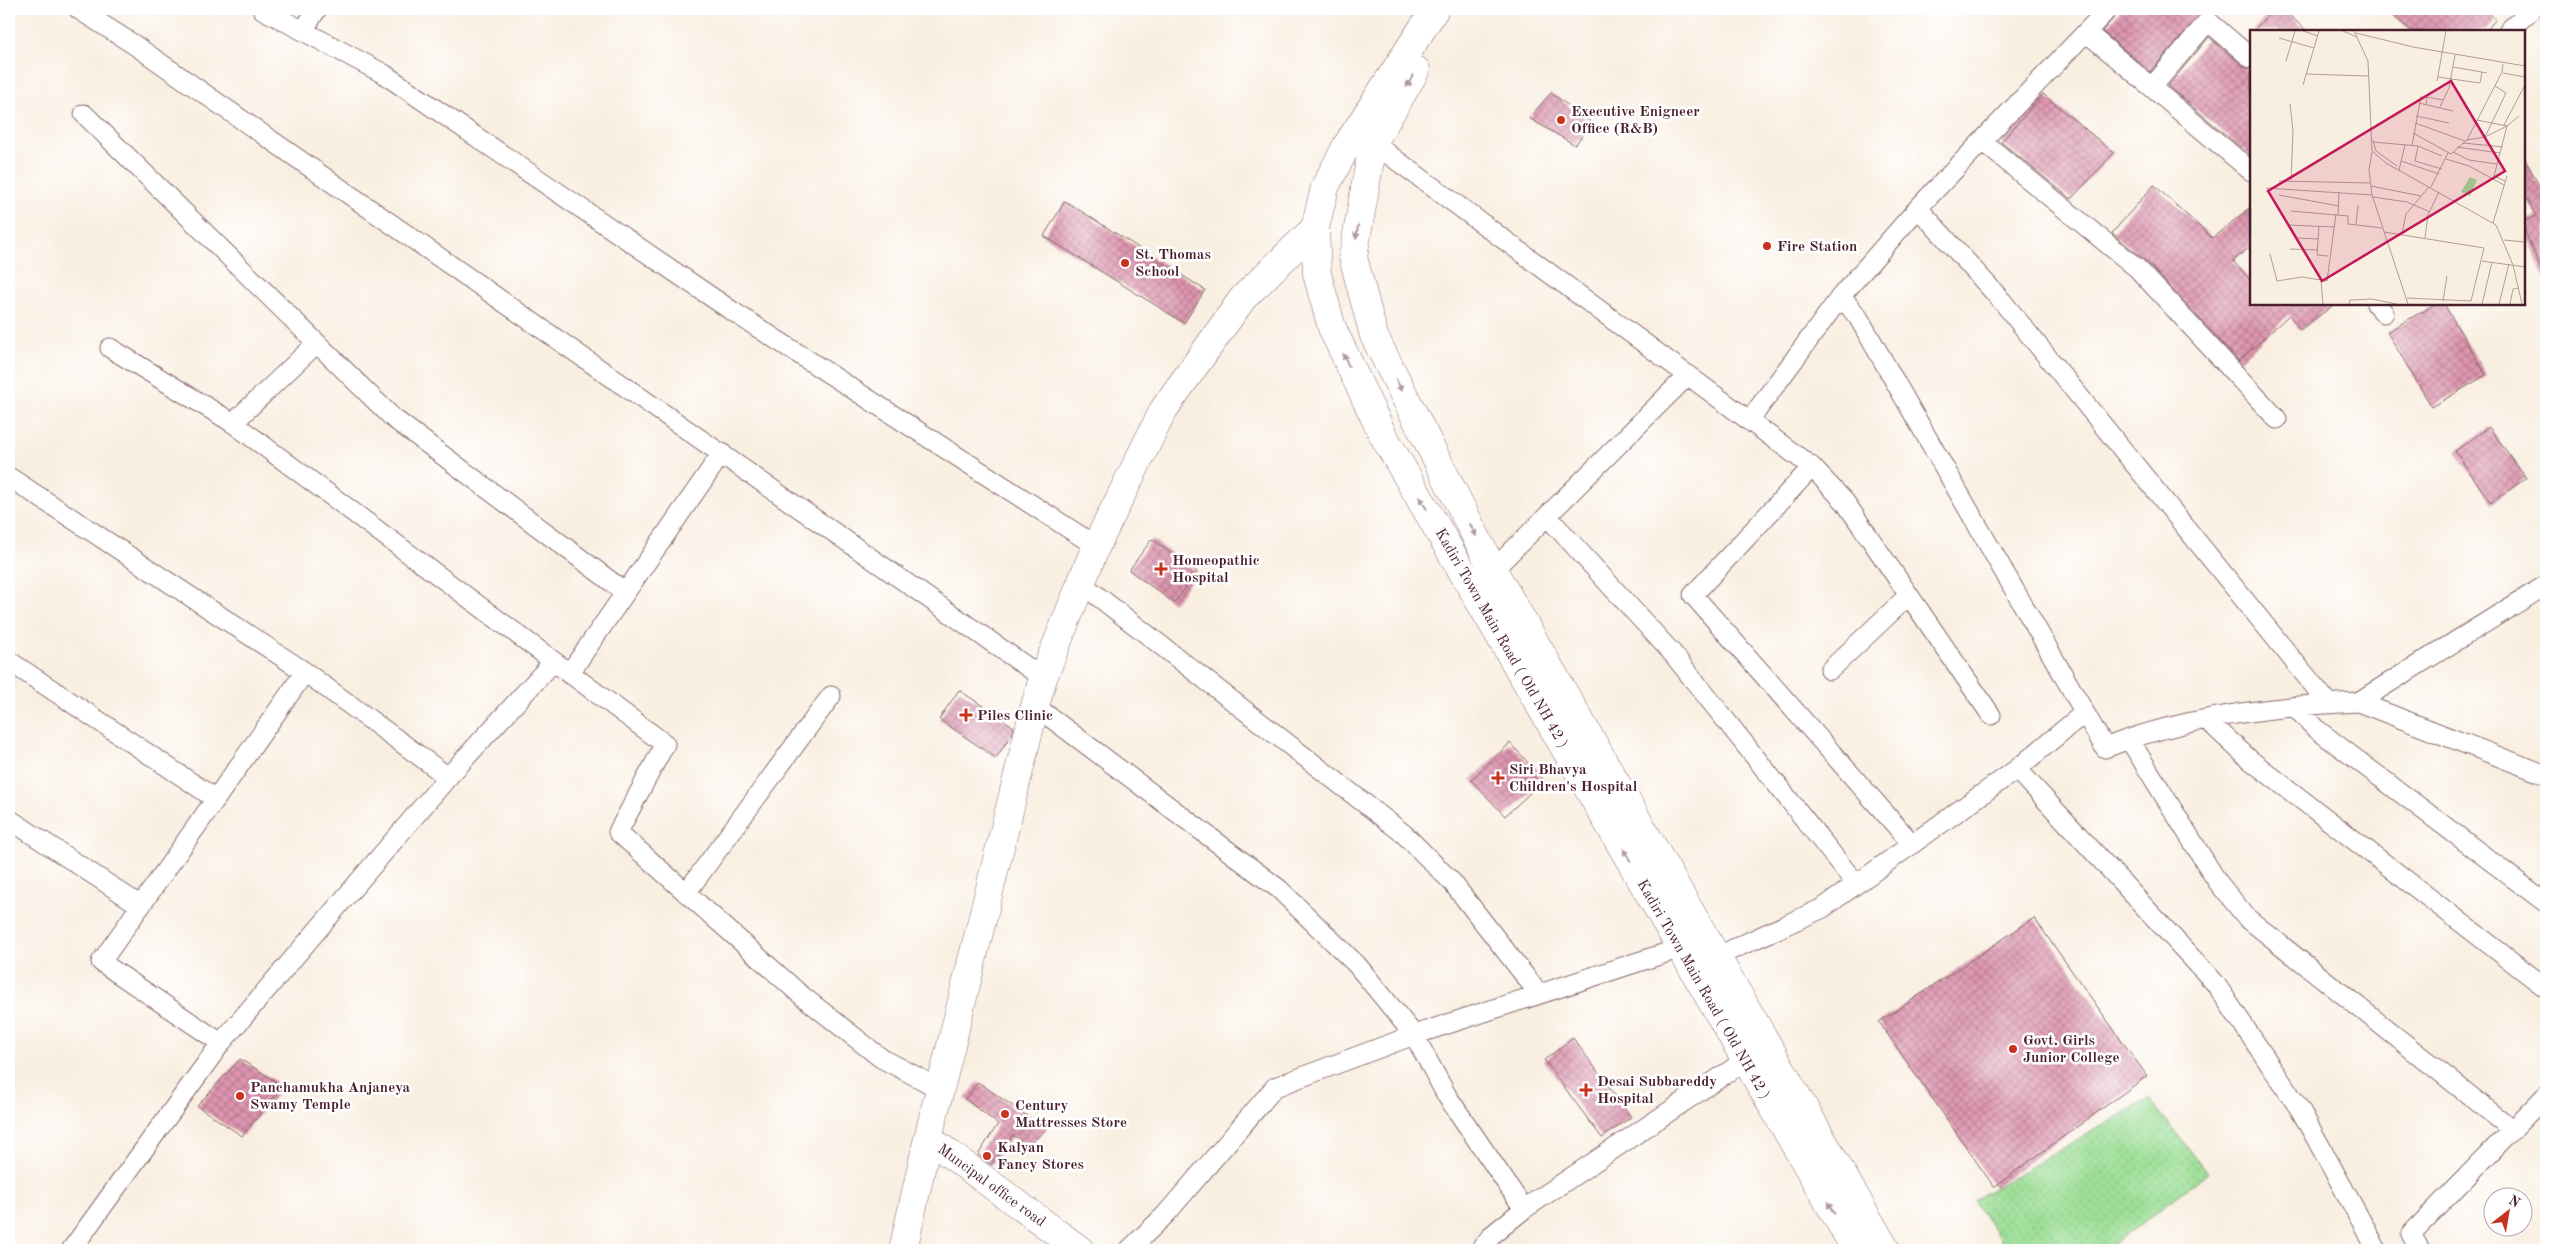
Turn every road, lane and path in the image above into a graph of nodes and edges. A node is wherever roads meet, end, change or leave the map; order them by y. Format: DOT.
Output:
graph roads {
  1 [pos="78,9"];
  2 [pos="262,9"];
  3 [pos="317,9"];
  4 [pos="1435,9"];
  5 [pos="1453,9"];
  6 [pos="2108,9"];
  7 [pos="2532,9"];
  8 [pos="2509,30"];
  9 [pos="303,31"];
  10 [pos="2086,32"];
  11 [pos="2250,57"];
  12 [pos="2152,87"];
  13 [pos="84,114"];
  14 [pos="1364,137"];
  15 [pos="1982,141"];
  16 [pos="2250,170"];
  17 [pos="1918,208"];
  18 [pos="1315,228"];
  19 [pos="1841,296"];
  20 [pos="316,344"];
  21 [pos="110,348"];
  22 [pos="1687,376"];
  23 [pos="2277,418"];
  24 [pos="1749,421"];
  25 [pos="233,423"];
  26 [pos="722,453"];
  27 [pos="1812,467"];
  28 [pos="9,478"];
  29 [pos="1547,516"];
  30 [pos="1096,546"];
  31 [pos="1493,570"];
  32 [pos="1082,584"];
  33 [pos="2546,585"];
  34 [pos="1474,589"];
  35 [pos="625,592"];
  36 [pos="1908,596"];
  37 [pos="9,661"];
  38 [pos="553,662"];
  39 [pos="1830,670"];
  40 [pos="305,672"];
  41 [pos="569,674"];
  42 [pos="1043,678"];
  43 [pos="831,696"];
  44 [pos="2358,702"];
  45 [pos="2328,703"];
  46 [pos="1035,706"];
  47 [pos="2296,707"];
  48 [pos="2084,713"];
  49 [pos="1991,715"];
  50 [pos="2206,719"];
  51 [pos="2129,738"];
  52 [pos="2017,769"];
  53 [pos="2546,775"];
  54 [pos="448,777"];
  55 [pos="216,799"];
  56 [pos="9,819"];
  57 [pos="1912,844"];
  58 [pos="1856,884"];
  59 [pos="686,893"];
  60 [pos="2546,903"];
  61 [pos="141,906"];
  62 [pos="1718,956"];
  63 [pos="1687,958"];
  64 [pos="2546,988"];
  65 [pos="1539,994"];
  66 [pos="1414,1035"];
  67 [pos="221,1043"];
  68 [pos="1746,1060"];
  69 [pos="940,1089"];
  70 [pos="2546,1095"];
  71 [pos="2513,1130"];
  72 [pos="928,1138"];
  73 [pos="1524,1210"];
  74 [pos="71,1250"];
  75 [pos="903,1250"];
  76 [pos="1080,1250"];
  77 [pos="1129,1250"];
  78 [pos="1480,1250"];
  79 [pos="1856,1250"];
  80 [pos="1886,1250"];
  81 [pos="2377,1250"];
  82 [pos="2420,1250"];
  1 -- 26 [label="street"];
  2 -- 9 [label="street"];
  3 -- 9 [label="street"];
  4 -- 14 [label="main road, Kadiri Town Main Road ( Old NH 42 )"];
  5 -- 14 [label="main road, Kadiri Town Main Road ( Old NH 42 ), one-way"];
  6 -- 10 [label="street"];
  7 -- 8 [label="street"];
  9 -- 30 [label="street"];
  10 -- 12 [label="street"];
  10 -- 15 [label="street"];
  11 -- 12 [label="street"];
  12 -- 16 [label="street"];
  13 -- 20 [label="street"];
  14 -- 18 [label="main road, Kadiri Town Main Road ( Old NH 42 )"];
  14 -- 22 [label="street"];
  14 -- 31 [label="main road, Kadiri Town Main Road ( Old NH 42 ), one-way"];
  15 -- 17 [label="street"];
  15 -- 23 [label="street"];
  17 -- 19 [label="street"];
  17 -- 45 [label="street"];
  18 -- 30 [label="main road"];
  34 -- 18 [label="main road, Kadiri Town Main Road ( Old NH 42 ), one-way"];
  19 -- 24 [label="street"];
  19 -- 48 [label="street"];
  20 -- 25 [label="street"];
  20 -- 35 [label="street"];
  21 -- 25 [label="street"];
  22 -- 24 [label="street"];
  22 -- 29 [label="street"];
  24 -- 27 [label="street"];
  25 -- 38 [label="street"];
  26 -- 35 [label="street"];
  26 -- 42 [label="street"];
  27 -- 36 [label="street"];
  27 -- 57 [label="street"];
  28 -- 40 [label="street"];
  29 -- 31 [label="street"];
  29 -- 58 [label="street"];
  30 -- 32 [label="main road"];
  31 -- 34 [label="street"];
  31 -- 62 [label="main road, Kadiri Town Main Road ( Old NH 42 )"];
  32 -- 42 [label="main road"];
  32 -- 65 [label="street"];
  33 -- 44 [label="street"];
  63 -- 34 [label="main road, Kadiri Town Main Road ( Old NH 42 ), one-way"];
  35 -- 41 [label="street"];
  36 -- 39 [label="street"];
  36 -- 49 [label="street"];
  37 -- 55 [label="street"];
  38 -- 41 [label="street"];
  38 -- 54 [label="street"];
  40 -- 54 [label="street"];
  40 -- 55 [label="street"];
  41 -- 59 [label="street"];
  42 -- 46 [label="main road"];
  43 -- 59 [label="street"];
  44 -- 45 [label="street"];
  44 -- 53 [label="street"];
  45 -- 47 [label="street"];
  46 -- 66 [label="street"];
  46 -- 69 [label="main road"];
  47 -- 50 [label="street"];
  47 -- 60 [label="street"];
  48 -- 51 [label="street"];
  48 -- 52 [label="street"];
  50 -- 51 [label="street"];
  50 -- 64 [label="street"];
  51 -- 71 [label="street"];
  52 -- 57 [label="street"];
  52 -- 81 [label="street"];
  54 -- 67 [label="street"];
  55 -- 61 [label="street"];
  56 -- 61 [label="street"];
  57 -- 58 [label="street"];
  58 -- 62 [label="street"];
  59 -- 69 [label="street"];
  61 -- 67 [label="street"];
  62 -- 63 [label="street"];
  62 -- 80 [label="main road, Kadiri Town Main Road ( Old NH 42 )"];
  63 -- 65 [label="street"];
  63 -- 68 [label="main road, Kadiri Town Main Road ( Old NH 42 )"];
  65 -- 66 [label="street"];
  66 -- 73 [label="street"];
  66 -- 77 [label="street"];
  67 -- 74 [label="street"];
  68 -- 73 [label="street"];
  79 -- 68 [label="main road, Kadiri Town Main Road ( Old NH 42 ), one-way"];
  69 -- 72 [label="main road"];
  70 -- 71 [label="street"];
  71 -- 82 [label="street"];
  72 -- 75 [label="main road"];
  72 -- 76 [label="main road, Muncipal office road"];
  73 -- 78 [label="street"];
}
